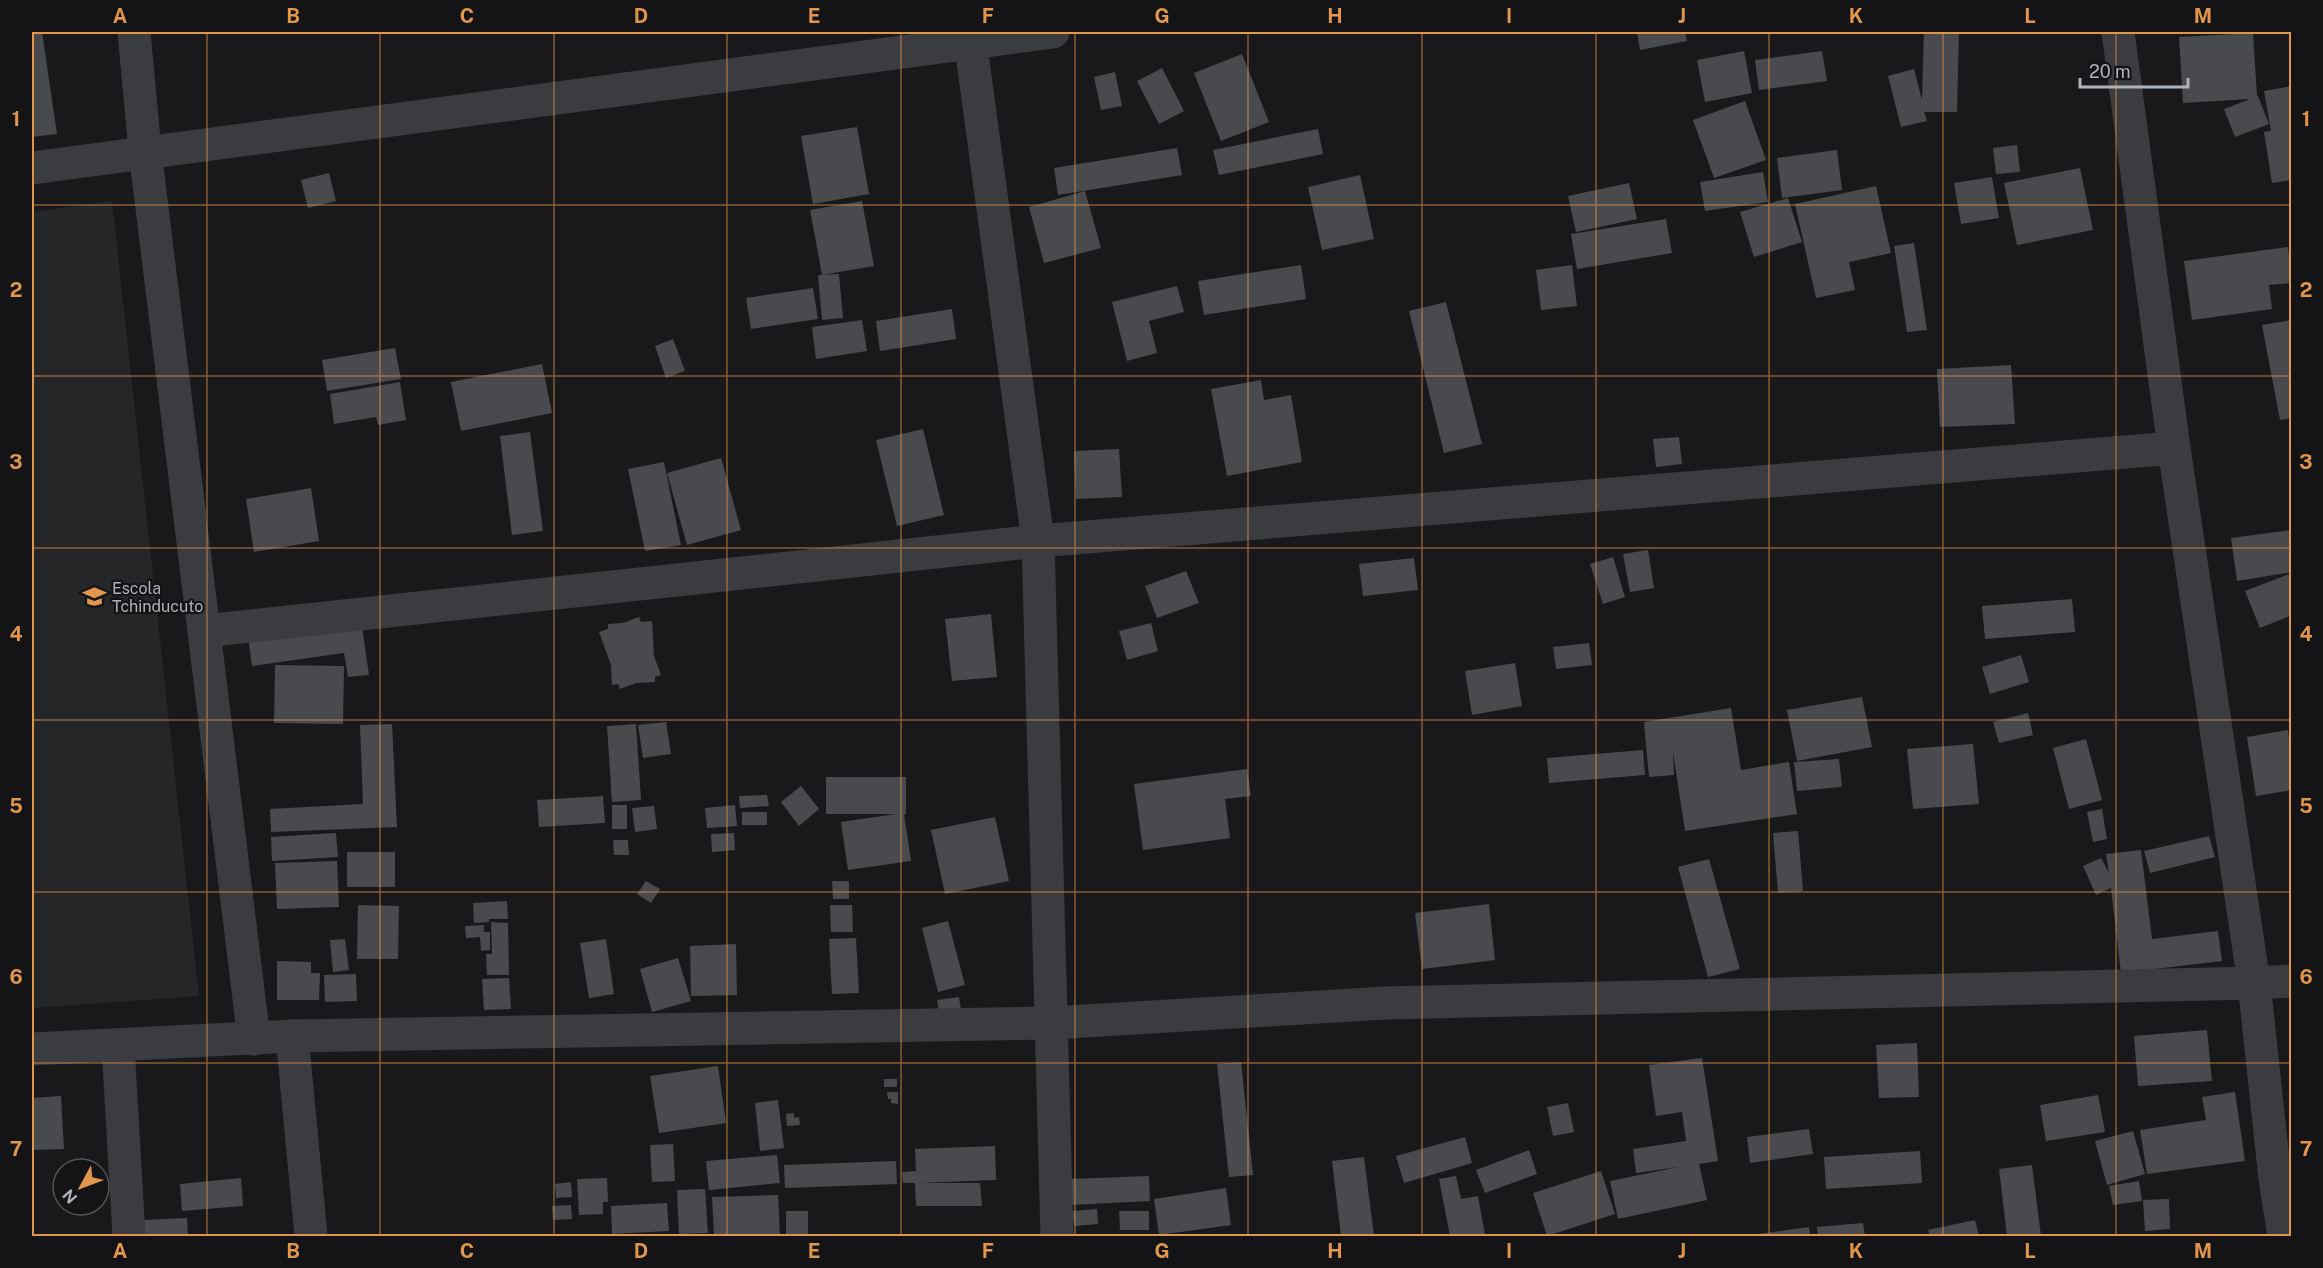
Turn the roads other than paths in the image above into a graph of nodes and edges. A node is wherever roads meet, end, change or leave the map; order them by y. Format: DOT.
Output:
graph roads {
  1 [pos="134,32"];
  2 [pos="1053,32"];
  3 [pos="2118,32"];
  4 [pos="970,37"];
  5 [pos="145,151"];
  6 [pos="32,168"];
  7 [pos="2174,448"];
  8 [pos="1038,542"];
  9 [pos="204,631"];
  10 [pos="2292,981"];
  11 [pos="2254,983"];
  12 [pos="1052,1023"];
  13 [pos="292,1036"];
  14 [pos="254,1039"];
  15 [pos="118,1046"];
  16 [pos="32,1049"];
  17 [pos="129,1236"];
  18 [pos="311,1236"];
  19 [pos="1057,1236"];
  20 [pos="2284,1236"];
  1 -- 5 [label="street"];
  2 -- 4 [label="street"];
  3 -- 7 [label="street"];
  4 -- 5 [label="street"];
  4 -- 8 [label="street"];
  5 -- 6 [label="street"];
  5 -- 9 [label="street"];
  7 -- 8 [label="street"];
  7 -- 11 [label="street"];
  8 -- 9 [label="street"];
  8 -- 12 [label="street"];
  9 -- 14 [label="street"];
  10 -- 11 [label="street"];
  11 -- 12 [label="street"];
  11 -- 20 [label="street"];
  12 -- 13 [label="street"];
  12 -- 19 [label="street"];
  13 -- 14 [label="street"];
  13 -- 18 [label="street"];
  14 -- 15 [label="street"];
  15 -- 16 [label="street"];
  15 -- 17 [label="street"];
}
